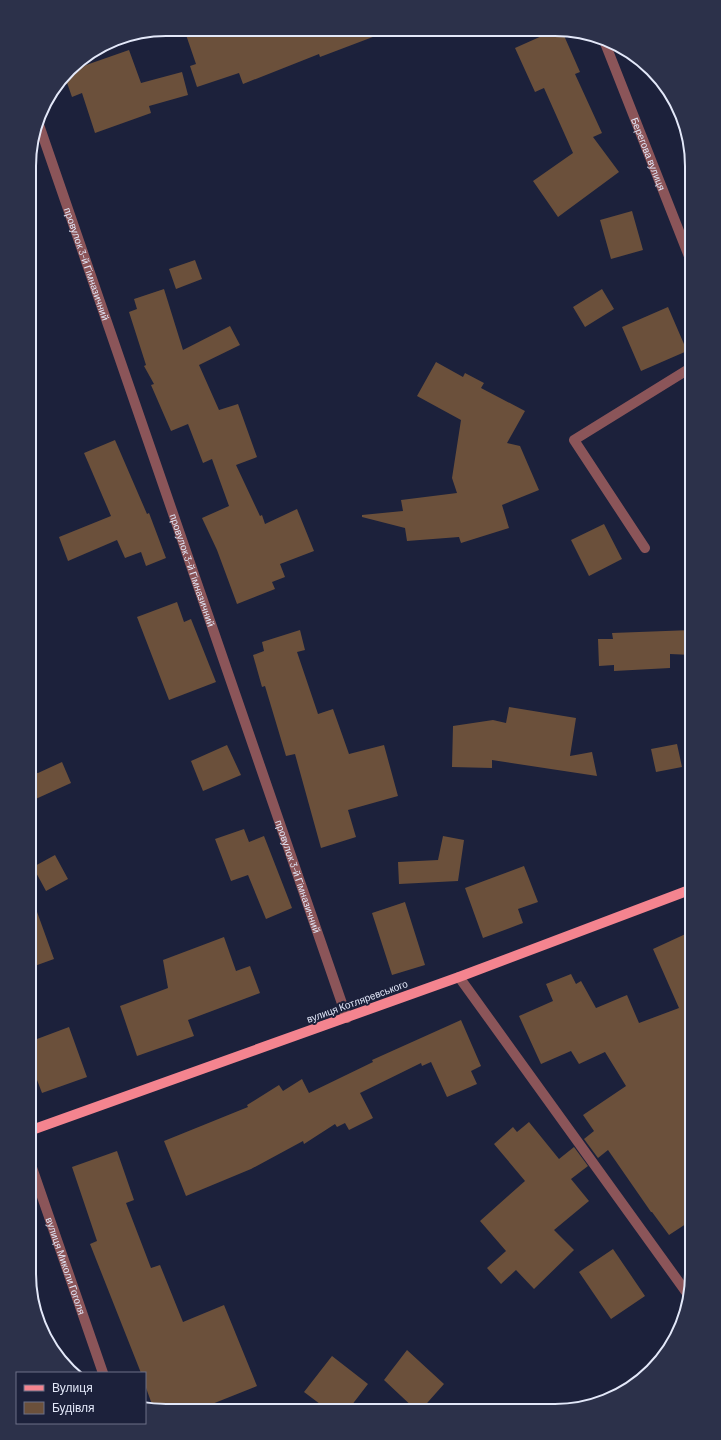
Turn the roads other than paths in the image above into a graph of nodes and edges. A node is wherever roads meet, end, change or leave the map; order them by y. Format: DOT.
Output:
graph roads {
  1 [pos="606,47"];
  2 [pos="41,130"];
  3 [pos="685,246"];
  4 [pos="685,371"];
  5 [pos="645,548"];
  6 [pos="685,892"];
  7 [pos="459,977"];
  8 [pos="347,1018"];
  9 [pos="36,1129"];
  10 [pos="36,1179"];
  11 [pos="684,1289"];
  12 [pos="103,1372"];
  1 -- 3 [label="street, Берегова вулиця"];
  2 -- 8 [label="street, провулок 3-й Гімназичний"];
  4 -- 5 [label="street"];
  6 -- 7 [label="main road, вулиця Котляревського"];
  7 -- 8 [label="main road, вулиця Котляревського"];
  7 -- 11 [label="street"];
  8 -- 9 [label="main road, вулиця Котляревського"];
  10 -- 12 [label="street, вулиця Миколи Гоголя"];
}
